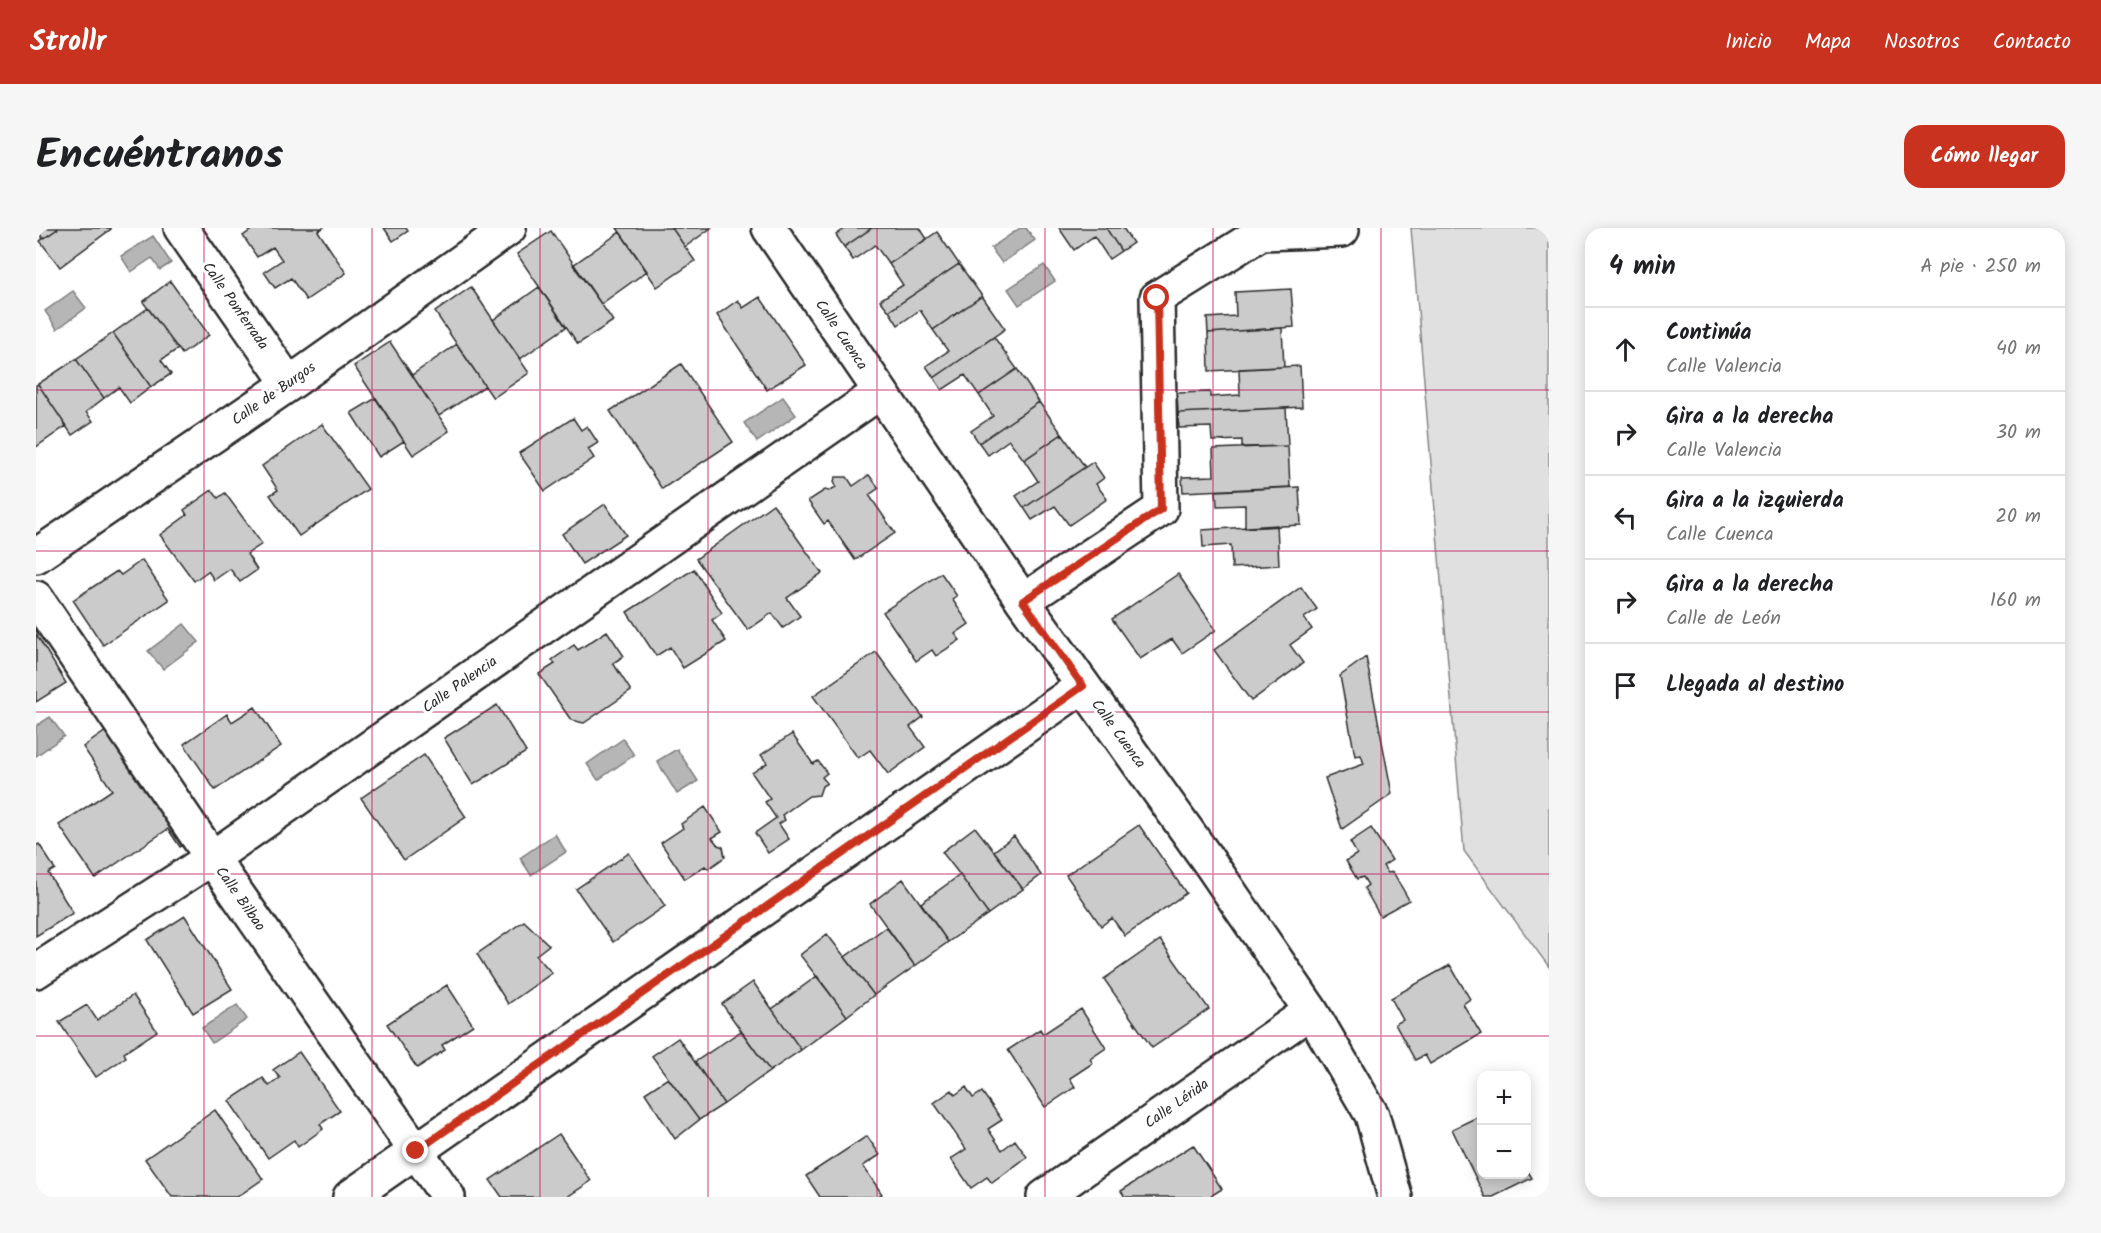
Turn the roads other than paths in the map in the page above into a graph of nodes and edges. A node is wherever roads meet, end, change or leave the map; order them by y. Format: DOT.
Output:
graph roads {
  1 [pos="181,228"];
  2 [pos="509,228"];
  3 [pos="769,228"];
  4 [pos="1342,230"];
  5 [pos="289,384"];
  6 [pos="880,392"];
  7 [pos="36,556"];
  8 [pos="36,598"];
  9 [pos="1023,601"];
  10 [pos="1083,686"];
  11 [pos="212,858"];
  12 [pos="36,971"];
  13 [pos="1311,1011"];
  14 [pos="416,1151"];
  15 [pos="350,1197"];
  16 [pos="448,1197"];
  17 [pos="1044,1197"];
  18 [pos="1395,1197"];
  1 -- 5 [label="street, Calle Ponferrada"];
  2 -- 5 [label="street, Calle de Burgos"];
  3 -- 6 [label="street, Calle Cuenca"];
  4 -- 9 [label="street"];
  5 -- 7 [label="street, Calle de Burgos"];
  6 -- 9 [label="street, Calle Cuenca"];
  6 -- 11 [label="street, Calle Palencia"];
  8 -- 11 [label="street, Calle Bilbao"];
  9 -- 10 [label="street, Calle Cuenca"];
  10 -- 13 [label="street, Calle Cuenca"];
  10 -- 14 [label="street"];
  11 -- 12 [label="street, Calle Palencia"];
  11 -- 14 [label="street, Calle Bilbao"];
  13 -- 17 [label="street, Calle Lérida"];
  13 -- 18 [label="street, Calle Cuenca"];
  14 -- 15 [label="street"];
  14 -- 16 [label="street, Calle Bilbao"];
}
